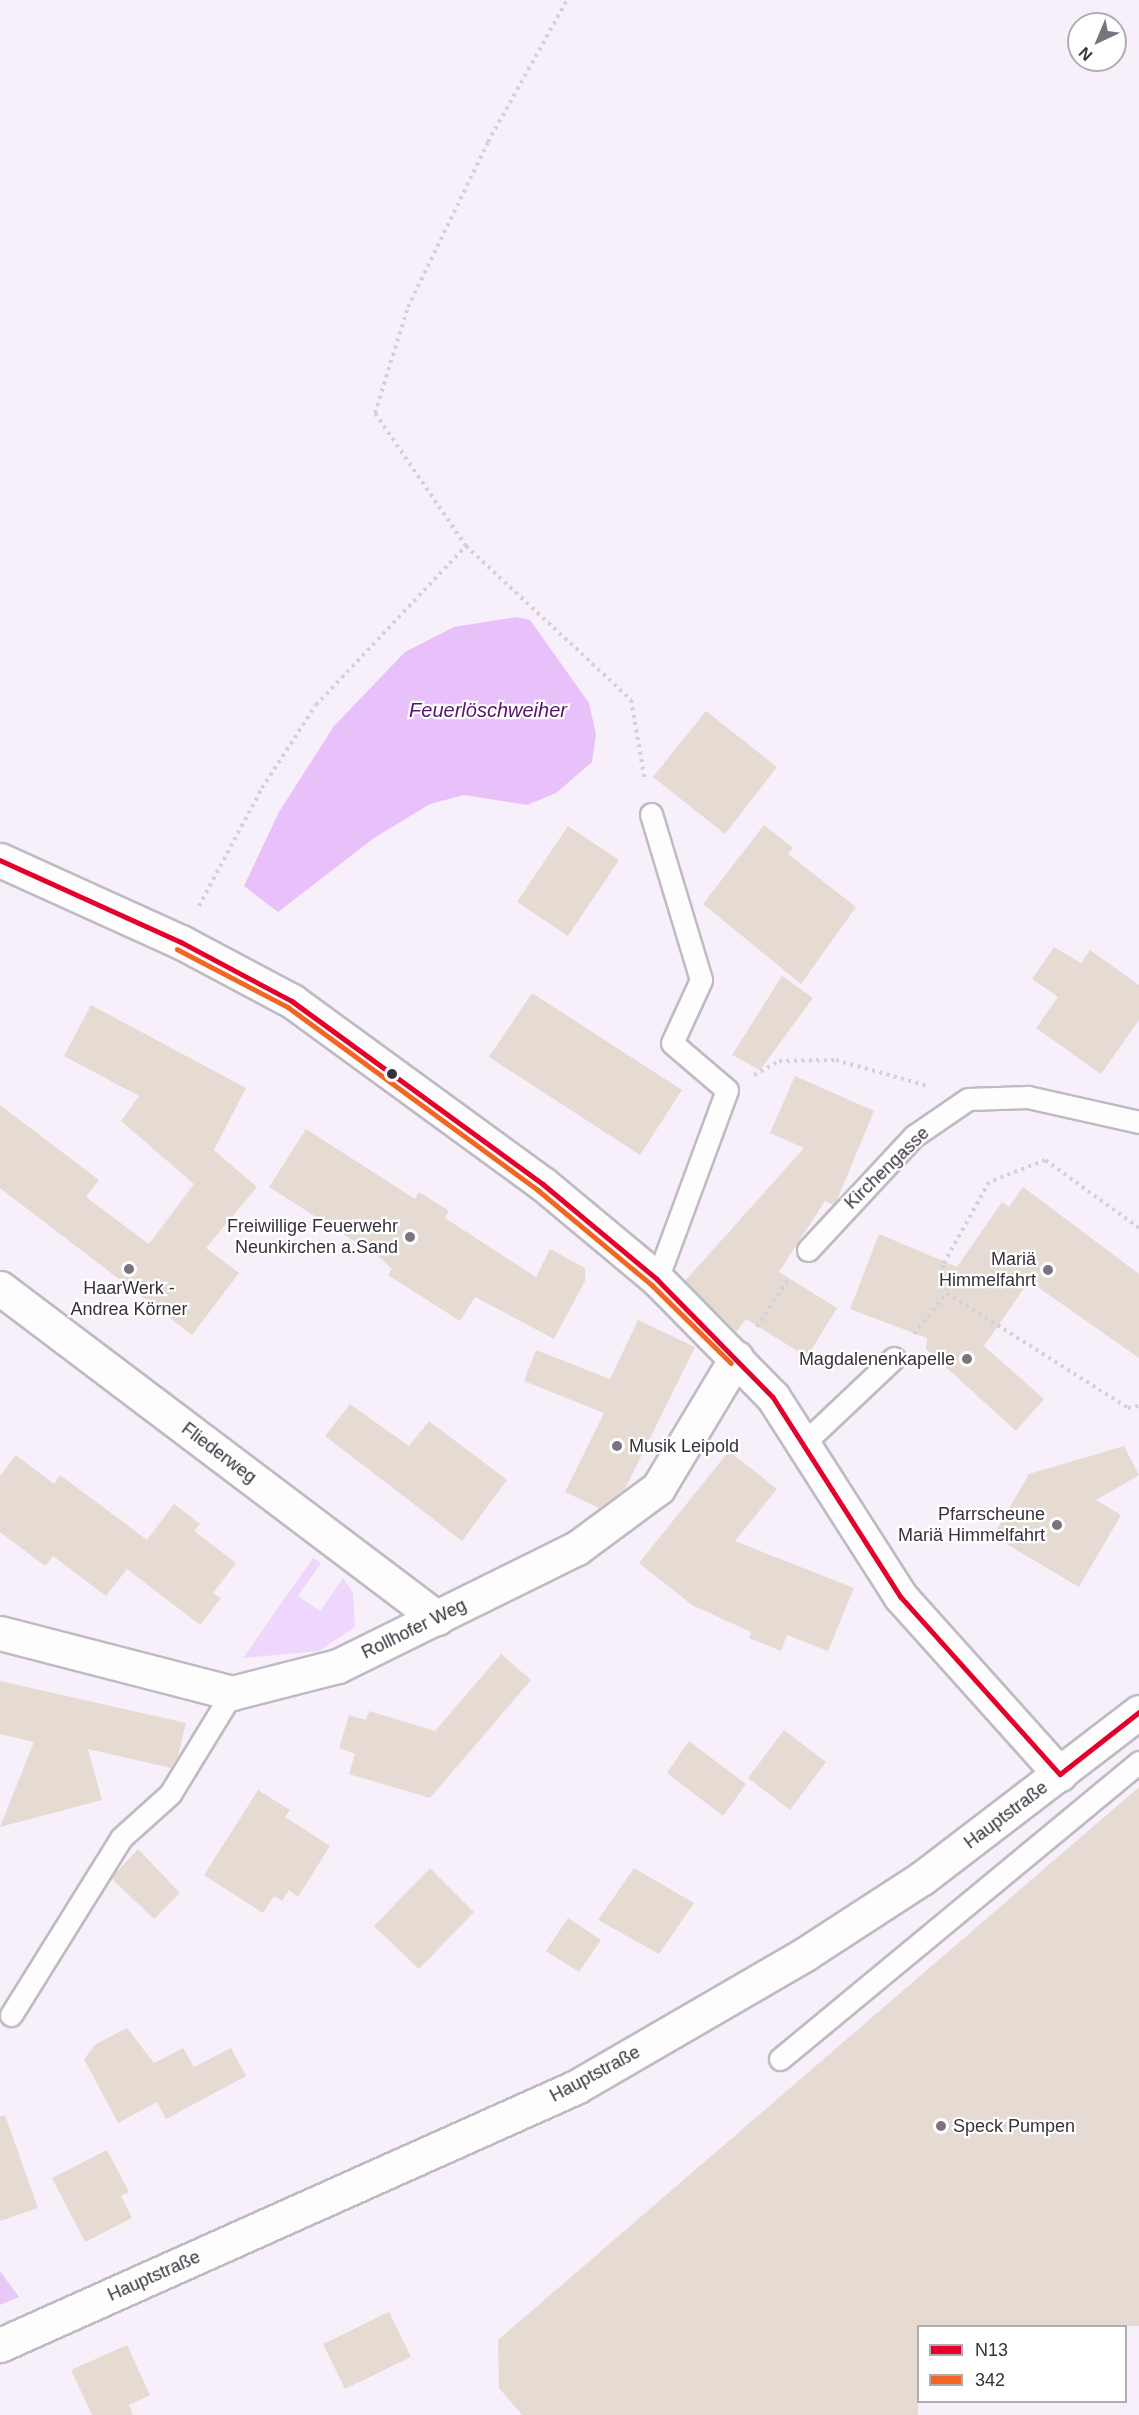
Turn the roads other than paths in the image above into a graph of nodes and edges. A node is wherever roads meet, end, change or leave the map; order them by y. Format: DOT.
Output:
graph roads {
  1 [pos="651,814"];
  2 [pos="0,860"];
  3 [pos="1139,1122"];
  4 [pos="808,1250"];
  5 [pos="657,1279"];
  6 [pos="0,1288"];
  7 [pos="736,1358"];
  8 [pos="894,1358"];
  9 [pos="803,1444"];
  10 [pos="437,1618"];
  11 [pos="0,1633"];
  12 [pos="232,1693"];
  13 [pos="1139,1712"];
  14 [pos="1139,1762"];
  15 [pos="1060,1774"];
  16 [pos="11,2015"];
  17 [pos="780,2059"];
  18 [pos="0,2345"];
  1 -- 5 [label="lane"];
  2 -- 5 [label="street"];
  3 -- 4 [label="lane, Kirchengasse"];
  5 -- 7 [label="street"];
  6 -- 10 [label="street, Fliederweg"];
  7 -- 9 [label="street"];
  7 -- 10 [label="street, Rollhofer Weg"];
  8 -- 9 [label="lane"];
  9 -- 15 [label="street"];
  10 -- 12 [label="street, Rollhofer Weg"];
  11 -- 12 [label="street, Rollhofer Weg"];
  12 -- 16 [label="lane"];
  13 -- 15 [label="street, Hauptstraße"];
  14 -- 17 [label="lane"];
  15 -- 18 [label="street, Hauptstraße"];
}
